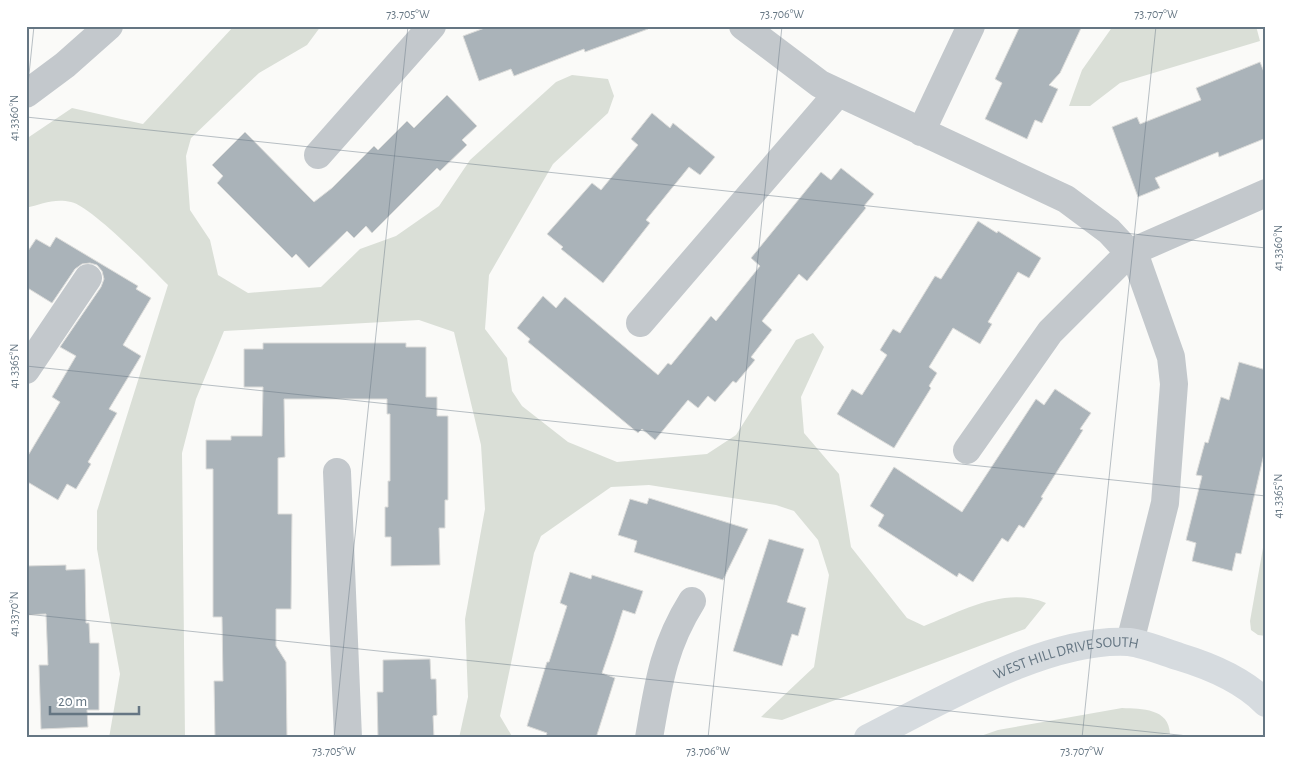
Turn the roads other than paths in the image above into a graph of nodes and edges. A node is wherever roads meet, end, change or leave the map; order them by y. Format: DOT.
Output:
graph roads {
  1 [pos="109,26"];
  2 [pos="432,26"];
  3 [pos="743,26"];
  4 [pos="971,26"];
  5 [pos="838,93"];
  6 [pos="26,94"];
  7 [pos="921,132"];
  8 [pos="318,154"];
  9 [pos="1266,193"];
  10 [pos="1130,253"];
  11 [pos="88,278"];
  12 [pos="640,323"];
  13 [pos="26,370"];
  14 [pos="967,450"];
  15 [pos="337,472"];
  16 [pos="692,601"];
  17 [pos="1130,642"];
  18 [pos="1266,703"];
  19 [pos="348,738"];
  20 [pos="649,738"];
  21 [pos="868,738"];
  1 -- 6 [label="street"];
  2 -- 8 [label="street"];
  3 -- 5 [label="street"];
  4 -- 7 [label="street"];
  5 -- 7 [label="street"];
  5 -- 12 [label="street"];
  7 -- 10 [label="street"];
  9 -- 10 [label="street"];
  10 -- 14 [label="street"];
  10 -- 17 [label="street"];
  11 -- 13 [label="street"];
  15 -- 19 [label="street"];
  16 -- 20 [label="street"];
  17 -- 18 [label="street, WEST HILL DRIVE SOUTH"];
  17 -- 21 [label="street, WEST HILL DRIVE SOUTH"];
}
